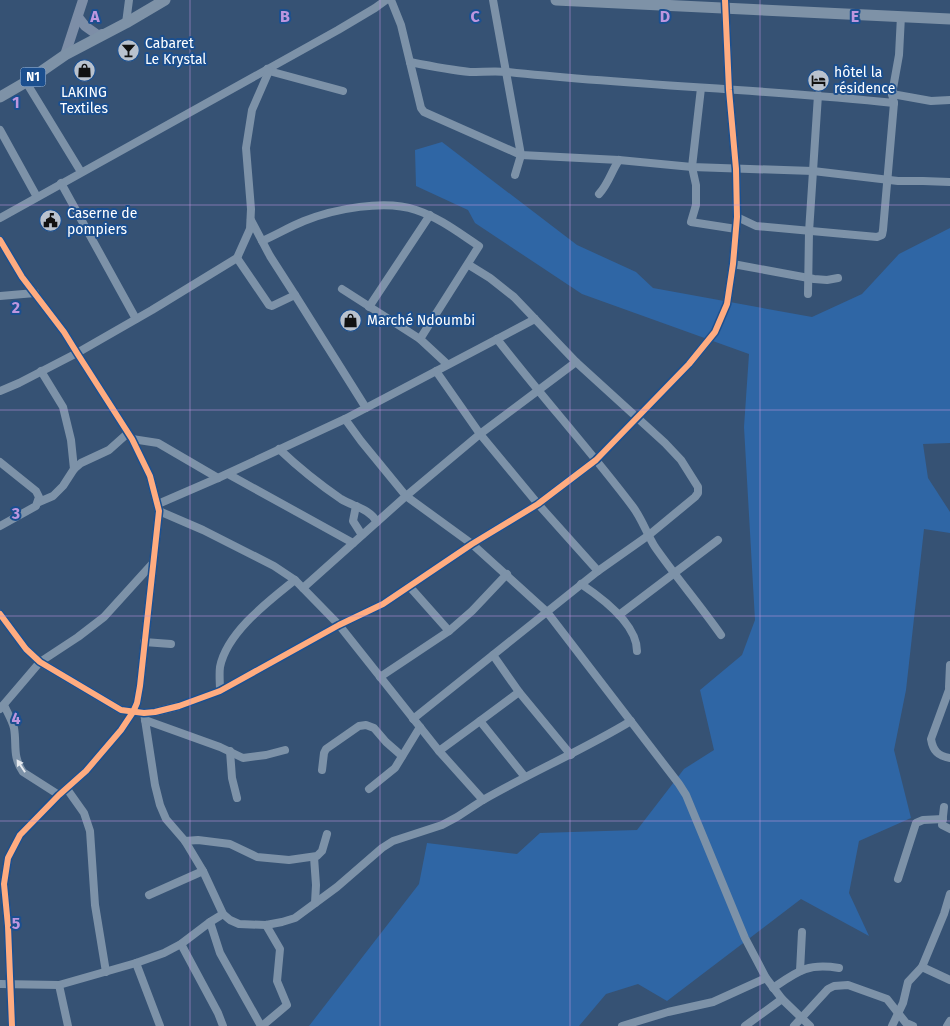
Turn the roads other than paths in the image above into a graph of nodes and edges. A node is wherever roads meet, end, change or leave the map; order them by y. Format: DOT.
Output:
graph roads {
  1 [pos="83,0"];
  2 [pos="129,0"];
  3 [pos="164,0"];
  4 [pos="386,0"];
  5 [pos="391,0"];
  6 [pos="493,0"];
  7 [pos="556,0"];
  8 [pos="725,4"];
  9 [pos="901,16"];
  10 [pos="78,17"];
  11 [pos="950,19"];
  12 [pos="126,23"];
  13 [pos="102,34"];
  14 [pos="65,55"];
  15 [pos="410,62"];
  16 [pos="268,70"];
  17 [pos="505,72"];
  18 [pos="26,82"];
  19 [pos="701,88"];
  20 [pos="729,90"];
  21 [pos="343,91"];
  22 [pos="892,94"];
  23 [pos="818,95"];
  24 [pos="0,97"];
  25 [pos="950,100"];
  26 [pos="894,103"];
  27 [pos="0,130"];
  28 [pos="521,155"];
  29 [pos="619,160"];
  30 [pos="692,167"];
  31 [pos="736,169"];
  32 [pos="81,172"];
  33 [pos="813,172"];
  34 [pos="515,176"];
  35 [pos="887,180"];
  36 [pos="950,182"];
  37 [pos="61,183"];
  38 [pos="599,194"];
  39 [pos="37,197"];
  40 [pos="430,215"];
  41 [pos="0,218"];
  42 [pos="737,218"];
  43 [pos="250,219"];
  44 [pos="736,229"];
  45 [pos="809,232"];
  46 [pos="0,240"];
  47 [pos="262,241"];
  48 [pos="237,258"];
  49 [pos="733,264"];
  50 [pos="469,265"];
  51 [pos="808,277"];
  52 [pos="838,278"];
  53 [pos="342,289"];
  54 [pos="34,293"];
  55 [pos="808,294"];
  56 [pos="294,295"];
  57 [pos="0,296"];
  58 [pos="369,307"];
  59 [pos="136,319"];
  60 [pos="535,319"];
  61 [pos="420,339"];
  62 [pos="497,339"];
  63 [pos="77,353"];
  64 [pos="576,362"];
  65 [pos="447,364"];
  66 [pos="41,371"];
  67 [pos="436,371"];
  68 [pos="0,391"];
  69 [pos="537,391"];
  70 [pos="366,408"];
  71 [pos="638,418"];
  72 [pos="345,419"];
  73 [pos="480,434"];
  74 [pos="130,436"];
  75 [pos="279,449"];
  76 [pos="596,460"];
  77 [pos="0,462"];
  78 [pos="74,469"];
  79 [pos="228,474"];
  80 [pos="218,478"];
  81 [pos="406,496"];
  82 [pos="39,502"];
  83 [pos="538,504"];
  84 [pos="356,506"];
  85 [pos="158,508"];
  86 [pos="377,522"];
  87 [pos="0,526"];
  88 [pos="362,535"];
  89 [pos="649,535"];
  90 [pos="718,540"];
  91 [pos="353,543"];
  92 [pos="472,544"];
  93 [pos="154,562"];
  94 [pos="598,571"];
  95 [pos="674,573"];
  96 [pos="507,574"];
  97 [pos="295,580"];
  98 [pos="581,584"];
  99 [pos="409,586"];
  100 [pos="303,588"];
  101 [pos="547,612"];
  102 [pos="0,614"];
  103 [pos="618,615"];
  104 [pos="339,625"];
  105 [pos="448,631"];
  106 [pos="720,636"];
  107 [pos="144,642"];
  108 [pos="171,644"];
  109 [pos="637,652"];
  110 [pos="493,654"];
  111 [pos="40,662"];
  112 [pos="950,665"];
  113 [pos="380,677"];
  114 [pos="950,687"];
  115 [pos="220,691"];
  116 [pos="520,692"];
  117 [pos="2,707"];
  118 [pos="133,712"];
  119 [pos="145,717"];
  120 [pos="413,719"];
  121 [pos="480,720"];
  122 [pos="631,721"];
  123 [pos="420,727"];
  124 [pos="285,750"];
  125 [pos="230,751"];
  126 [pos="439,751"];
  127 [pos="571,754"];
  128 [pos="402,756"];
  129 [pos="950,758"];
  130 [pos="322,770"];
  131 [pos="525,777"];
  132 [pos="67,789"];
  133 [pos="369,789"];
  134 [pos="59,795"];
  135 [pos="237,798"];
  136 [pos="483,800"];
  137 [pos="944,808"];
  138 [pos="942,819"];
  139 [pos="950,829"];
  140 [pos="327,834"];
  141 [pos="185,842"];
  142 [pos="4,857"];
  143 [pos="314,857"];
  144 [pos="203,871"];
  145 [pos="898,879"];
  146 [pos="950,894"];
  147 [pos="149,895"];
  148 [pos="315,903"];
  149 [pos="223,914"];
  150 [pos="210,922"];
  151 [pos="266,925"];
  152 [pos="802,932"];
  153 [pos="181,944"];
  154 [pos="136,963"];
  155 [pos="922,966"];
  156 [pos="839,968"];
  157 [pos="800,971"];
  158 [pos="106,972"];
  159 [pos="766,978"];
  160 [pos="950,980"];
  161 [pos="0,984"];
  162 [pos="11,984"];
  163 [pos="59,985"];
  164 [pos="773,988"];
  165 [pos="782,998"];
  166 [pos="898,1014"];
  167 [pos="801,1018"];
  168 [pos="950,1021"];
  169 [pos="12,1026"];
  170 [pos="68,1026"];
  171 [pos="160,1026"];
  172 [pos="223,1026"];
  173 [pos="262,1026"];
  174 [pos="622,1026"];
  175 [pos="745,1026"];
  176 [pos="794,1026"];
  177 [pos="810,1026"];
  178 [pos="892,1026"];
  179 [pos="912,1026"];
  180 [pos="947,1026"];
  1 -- 10 [label="main road"];
  2 -- 12 [label="street"];
  3 -- 12 [label="highway, N1"];
  4 -- 16 [label="street"];
  5 -- 15 [label="street"];
  6 -- 17 [label="street"];
  7 -- 8 [label="highway"];
  8 -- 9 [label="highway"];
  8 -- 20 [label="street"];
  9 -- 11 [label="highway"];
  9 -- 22 [label="street"];
  10 -- 13 [label="main road"];
  10 -- 14 [label="main road"];
  12 -- 13 [label="highway, N1"];
  13 -- 14 [label="highway, N1"];
  14 -- 18 [label="highway, N1"];
  15 -- 17 [label="street"];
  15 -- 28 [label="street"];
  16 -- 21 [label="street"];
  16 -- 32 [label="street"];
  16 -- 43 [label="street"];
  17 -- 19 [label="street"];
  17 -- 28 [label="street"];
  18 -- 24 [label="highway, N1"];
  18 -- 32 [label="street"];
  19 -- 20 [label="street"];
  19 -- 30 [label="street"];
  20 -- 23 [label="street"];
  20 -- 31 [label="street"];
  22 -- 25 [label="street"];
  22 -- 26 [label="street"];
  23 -- 26 [label="street"];
  23 -- 33 [label="street"];
  26 -- 35 [label="street"];
  27 -- 39 [label="street"];
  28 -- 29 [label="street"];
  28 -- 34 [label="street"];
  29 -- 30 [label="street"];
  29 -- 38 [label="street"];
  30 -- 31 [label="street"];
  30 -- 44 [label="street"];
  31 -- 33 [label="street"];
  31 -- 42 [label="street"];
  32 -- 37 [label="street"];
  33 -- 35 [label="street"];
  33 -- 45 [label="street"];
  35 -- 36 [label="street"];
  35 -- 45 [label="street"];
  37 -- 39 [label="street"];
  37 -- 59 [label="street"];
  39 -- 41 [label="street"];
  40 -- 47 [label="street"];
  40 -- 50 [label="street"];
  40 -- 58 [label="street"];
  42 -- 44 [label="street"];
  42 -- 45 [label="street"];
  43 -- 47 [label="street"];
  43 -- 48 [label="street"];
  44 -- 49 [label="street"];
  45 -- 51 [label="street"];
  46 -- 54 [label="street"];
  47 -- 56 [label="street"];
  48 -- 56 [label="street"];
  48 -- 59 [label="street"];
  49 -- 51 [label="street"];
  49 -- 71 [label="street"];
  50 -- 60 [label="street"];
  50 -- 61 [label="street"];
  51 -- 52 [label="street"];
  51 -- 55 [label="street"];
  53 -- 58 [label="street"];
  54 -- 57 [label="street"];
  54 -- 63 [label="street"];
  56 -- 70 [label="street"];
  58 -- 61 [label="street"];
  59 -- 63 [label="street"];
  60 -- 62 [label="street"];
  60 -- 64 [label="street"];
  61 -- 65 [label="street"];
  62 -- 65 [label="street"];
  62 -- 69 [label="street"];
  63 -- 66 [label="street"];
  63 -- 74 [label="street"];
  64 -- 69 [label="street"];
  64 -- 71 [label="street"];
  65 -- 67 [label="street"];
  66 -- 68 [label="street"];
  66 -- 78 [label="street"];
  67 -- 70 [label="street"];
  67 -- 73 [label="street"];
  69 -- 73 [label="street"];
  69 -- 76 [label="street"];
  70 -- 72 [label="street"];
  71 -- 76 [label="street"];
  71 -- 89 [label="street"];
  72 -- 75 [label="street"];
  72 -- 81 [label="street"];
  73 -- 81 [label="street"];
  73 -- 83 [label="street"];
  74 -- 78 [label="street"];
  74 -- 80 [label="street"];
  74 -- 85 [label="street"];
  75 -- 79 [label="street"];
  75 -- 84 [label="street"];
  76 -- 83 [label="street"];
  76 -- 89 [label="street"];
  77 -- 82 [label="street"];
  78 -- 82 [label="street"];
  79 -- 80 [label="street"];
  79 -- 91 [label="street"];
  80 -- 85 [label="street"];
  81 -- 86 [label="street"];
  81 -- 92 [label="street"];
  82 -- 87 [label="street"];
  83 -- 92 [label="street"];
  83 -- 94 [label="street"];
  84 -- 86 [label="street"];
  84 -- 88 [label="street"];
  85 -- 93 [label="street"];
  85 -- 97 [label="street"];
  86 -- 88 [label="street"];
  88 -- 91 [label="street"];
  89 -- 94 [label="street"];
  89 -- 95 [label="street"];
  90 -- 95 [label="street"];
  91 -- 100 [label="street"];
  92 -- 96 [label="street"];
  92 -- 99 [label="street"];
  93 -- 107 [label="street"];
  93 -- 111 [label="street"];
  94 -- 98 [label="street"];
  95 -- 103 [label="street"];
  95 -- 106 [label="street"];
  96 -- 101 [label="street"];
  96 -- 105 [label="street"];
  97 -- 100 [label="street"];
  97 -- 115 [label="street"];
  98 -- 101 [label="street"];
  98 -- 103 [label="street"];
  99 -- 104 [label="street"];
  99 -- 105 [label="street"];
  100 -- 104 [label="street"];
  101 -- 110 [label="street"];
  101 -- 122 [label="street"];
  102 -- 111 [label="street"];
  103 -- 109 [label="street"];
  104 -- 113 [label="street"];
  104 -- 115 [label="street"];
  105 -- 113 [label="street"];
  107 -- 108 [label="street"];
  107 -- 118 [label="street"];
  110 -- 116 [label="street"];
  110 -- 120 [label="street"];
  111 -- 117 [label="street"];
  111 -- 118 [label="street"];
  112 -- 114 [label="street"];
  113 -- 120 [label="street"];
  114 -- 129 [label="street"];
  115 -- 119 [label="street"];
  116 -- 121 [label="street"];
  116 -- 127 [label="street"];
  134 -- 117 [label="street, one-way"];
  118 -- 119 [label="street"];
  118 -- 132 [label="street"];
  119 -- 125 [label="street"];
  119 -- 141 [label="street"];
  120 -- 123 [label="street"];
  121 -- 126 [label="street"];
  121 -- 131 [label="street"];
  122 -- 127 [label="street"];
  122 -- 159 [label="street"];
  123 -- 126 [label="street"];
  123 -- 128 [label="street"];
  124 -- 125 [label="street"];
  125 -- 135 [label="street"];
  126 -- 136 [label="street"];
  127 -- 131 [label="street"];
  128 -- 130 [label="street"];
  128 -- 133 [label="street"];
  131 -- 136 [label="street"];
  132 -- 134 [label="street"];
  132 -- 158 [label="street"];
  134 -- 142 [label="street"];
  136 -- 148 [label="street"];
  137 -- 138 [label="street"];
  138 -- 139 [label="street"];
  138 -- 145 [label="street"];
  140 -- 143 [label="street"];
  141 -- 143 [label="street"];
  141 -- 144 [label="street"];
  142 -- 162 [label="street"];
  143 -- 148 [label="street"];
  144 -- 147 [label="street"];
  144 -- 149 [label="street"];
  146 -- 155 [label="street"];
  148 -- 151 [label="street"];
  149 -- 150 [label="street"];
  149 -- 151 [label="street"];
  150 -- 153 [label="street"];
  150 -- 173 [label="street"];
  151 -- 173 [label="street"];
  152 -- 157 [label="street"];
  153 -- 154 [label="street"];
  153 -- 172 [label="street"];
  154 -- 158 [label="street"];
  154 -- 171 [label="street"];
  155 -- 160 [label="street"];
  155 -- 166 [label="street"];
  156 -- 157 [label="street"];
  157 -- 164 [label="street"];
  158 -- 163 [label="street"];
  159 -- 164 [label="street"];
  159 -- 174 [label="street"];
  161 -- 162 [label="street"];
  162 -- 163 [label="street"];
  162 -- 169 [label="street"];
  163 -- 170 [label="street"];
  164 -- 165 [label="street"];
  165 -- 167 [label="street"];
  165 -- 175 [label="street"];
  166 -- 167 [label="street"];
  166 -- 178 [label="street"];
  166 -- 179 [label="street"];
  167 -- 176 [label="street"];
  167 -- 177 [label="street"];
  168 -- 180 [label="street"];
}
